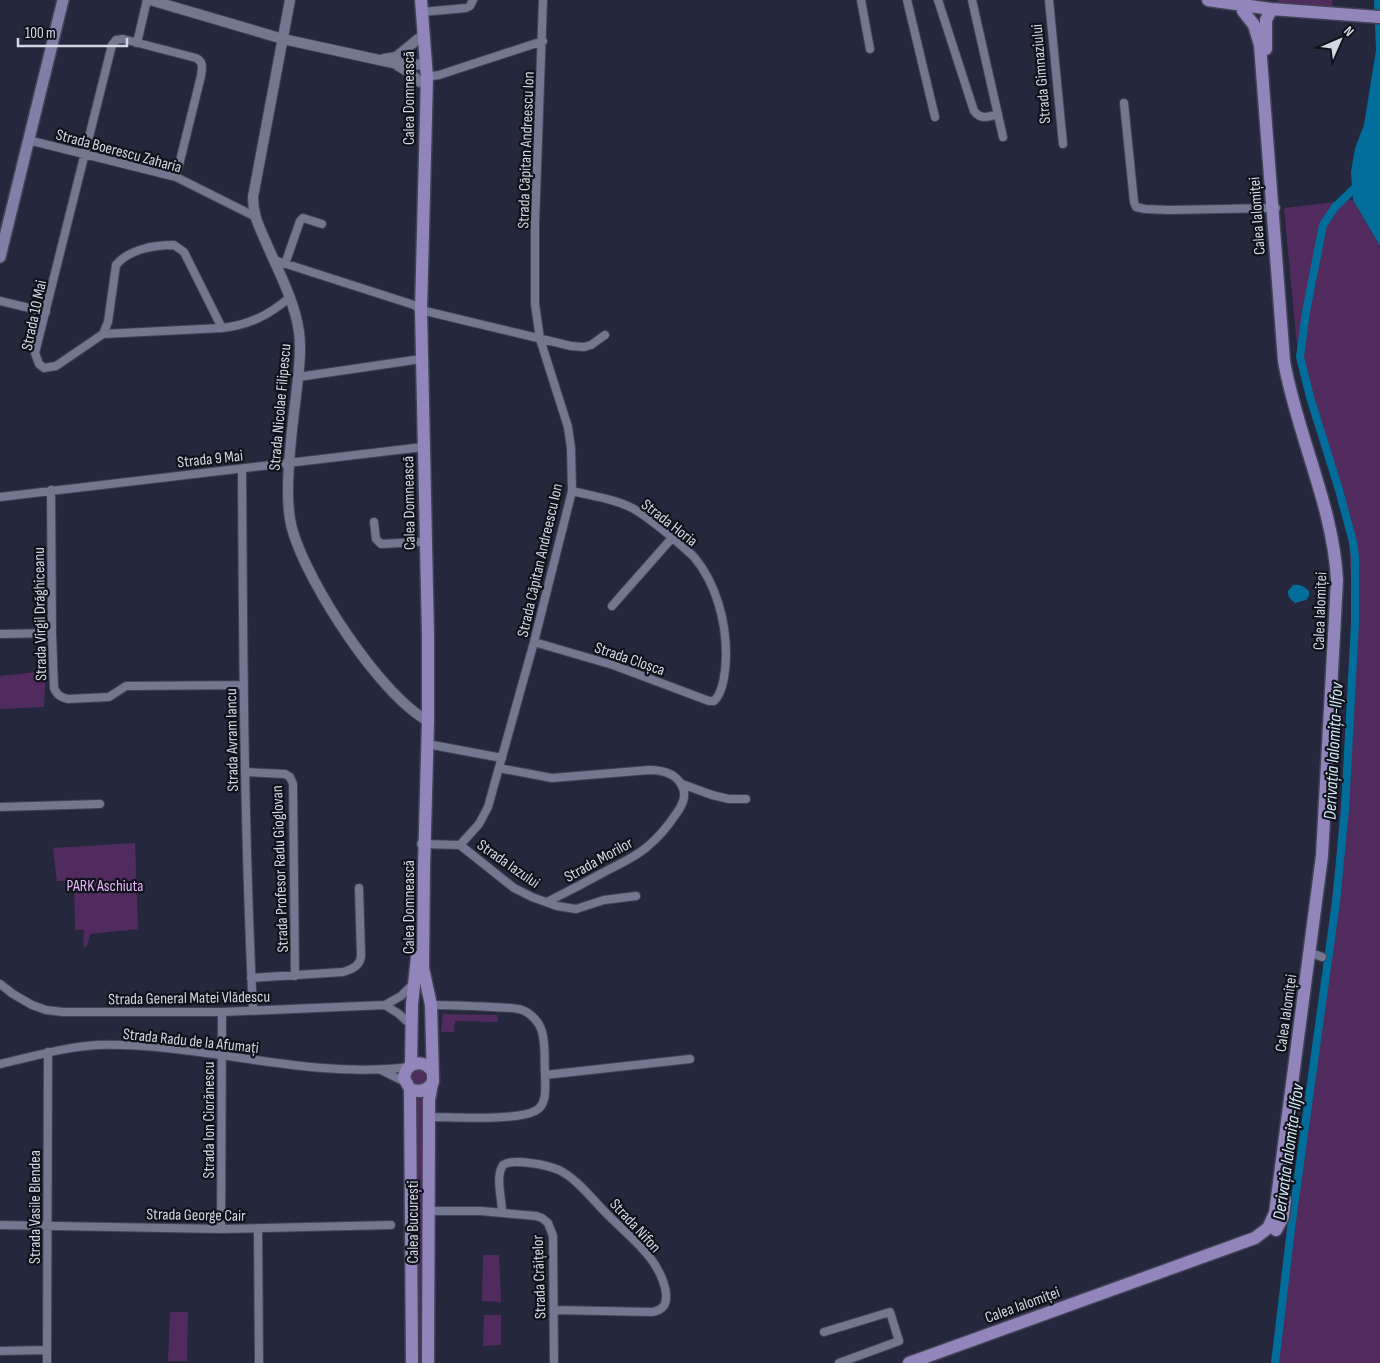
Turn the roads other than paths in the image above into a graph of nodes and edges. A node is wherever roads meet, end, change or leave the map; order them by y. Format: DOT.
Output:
graph roads {
  1 [pos="63,0"];
  2 [pos="149,0"];
  3 [pos="290,0"];
  4 [pos="473,0"];
  5 [pos="543,0"];
  6 [pos="861,0"];
  7 [pos="907,0"];
  8 [pos="938,0"];
  9 [pos="972,0"];
  10 [pos="1049,0"];
  11 [pos="1208,0"];
  12 [pos="1226,3"];
  13 [pos="418,6"];
  14 [pos="1243,11"];
  15 [pos="1269,12"];
  16 [pos="1380,17"];
  17 [pos="283,39"];
  18 [pos="418,39"];
  19 [pos="543,41"];
  20 [pos="1262,41"];
  21 [pos="137,43"];
  22 [pos="870,49"];
  23 [pos="378,60"];
  24 [pos="393,63"];
  25 [pos="422,76"];
  26 [pos="1124,103"];
  27 [pos="998,114"];
  28 [pos="935,117"];
  29 [pos="1003,137"];
  30 [pos="28,140"];
  31 [pos="1063,144"];
  32 [pos="85,155"];
  33 [pos="176,177"];
  34 [pos="1275,208"];
  35 [pos="254,216"];
  36 [pos="322,224"];
  37 [pos="0,257"];
  38 [pos="274,260"];
  39 [pos="285,264"];
  40 [pos="289,298"];
  41 [pos="0,301"];
  42 [pos="417,307"];
  43 [pos="46,312"];
  44 [pos="222,328"];
  45 [pos="103,334"];
  46 [pos="605,335"];
  47 [pos="540,339"];
  48 [pos="418,360"];
  49 [pos="298,377"];
  50 [pos="420,447"];
  51 [pos="288,463"];
  52 [pos="242,469"];
  53 [pos="51,490"];
  54 [pos="572,491"];
  55 [pos="0,497"];
  56 [pos="374,522"];
  57 [pos="672,538"];
  58 [pos="419,542"];
  59 [pos="612,606"];
  60 [pos="52,633"];
  61 [pos="0,634"];
  62 [pos="534,642"];
  63 [pos="244,685"];
  64 [pos="717,699"];
  65 [pos="425,720"];
  66 [pos="427,744"];
  67 [pos="502,758"];
  68 [pos="499,768"];
  69 [pos="245,772"];
  70 [pos="682,784"];
  71 [pos="746,799"];
  72 [pos="100,804"];
  73 [pos="0,807"];
  74 [pos="422,844"];
  75 [pos="460,845"];
  76 [pos="359,888"];
  77 [pos="636,896"];
  78 [pos="547,902"];
  79 [pos="295,976"];
  80 [pos="251,978"];
  81 [pos="415,982"];
  82 [pos="0,984"];
  83 [pos="431,1004"];
  84 [pos="385,1005"];
  85 [pos="253,1011"];
  86 [pos="222,1012"];
  87 [pos="411,1025"];
  88 [pos="48,1052"];
  89 [pos="222,1056"];
  90 [pos="690,1059"];
  91 [pos="0,1064"];
  92 [pos="410,1066"];
  93 [pos="381,1070"];
  94 [pos="545,1075"];
  95 [pos="432,1077"];
  96 [pos="408,1085"];
  97 [pos="429,1122"];
  98 [pos="428,1212"];
  99 [pos="502,1212"];
  100 [pos="0,1224"];
  101 [pos="47,1225"];
  102 [pos="391,1225"];
  103 [pos="221,1229"];
  104 [pos="258,1229"];
  105 [pos="1269,1231"];
  106 [pos="554,1310"];
  107 [pos="824,1332"];
  108 [pos="47,1350"];
  109 [pos="0,1351"];
  110 [pos="47,1363"];
  111 [pos="259,1363"];
  112 [pos="412,1363"];
  113 [pos="428,1363"];
  114 [pos="554,1363"];
  115 [pos="839,1363"];
  116 [pos="909,1363"];
  117 [pos="932,1363"];
  1 -- 30 [label="main road"];
  2 -- 17 [label="street"];
  2 -- 21 [label="street"];
  3 -- 17 [label="street, Strada Nicolae Filipescu"];
  4 -- 13 [label="street"];
  5 -- 19 [label="street, Strada Căpitan Andreescu Ion"];
  6 -- 22 [label="street"];
  7 -- 28 [label="street"];
  8 -- 27 [label="street"];
  9 -- 27 [label="street"];
  10 -- 31 [label="street, Strada Gimnaziului"];
  11 -- 12 [label="main road"];
  12 -- 14 [label="main road"];
  12 -- 15 [label="main road"];
  13 -- 18 [label="main road"];
  13 -- 25 [label="main road, Calea Domnească"];
  14 -- 15 [label="main road"];
  14 -- 20 [label="main road, Calea Ialomiței"];
  15 -- 16 [label="main road"];
  15 -- 20 [label="main road"];
  15 -- 20 [label="main road"];
  17 -- 23 [label="street"];
  17 -- 35 [label="street, Strada Nicolae Filipescu"];
  18 -- 23 [label="street"];
  18 -- 25 [label="main road"];
  19 -- 25 [label="street"];
  19 -- 47 [label="street, Strada Căpitan Andreescu Ion"];
  20 -- 34 [label="main road, Calea Ialomiței"];
  21 -- 32 [label="street, Strada 10 Mai"];
  21 -- 33 [label="street, Strada 10 Mai"];
  23 -- 24 [label="street"];
  24 -- 25 [label="street"];
  24 -- 25 [label="street"];
  25 -- 42 [label="main road, Calea Domnească"];
  26 -- 34 [label="street"];
  27 -- 29 [label="street"];
  30 -- 32 [label="street, Strada Boerescu Zaharia"];
  30 -- 37 [label="main road"];
  32 -- 33 [label="street, Strada Boerescu Zaharia"];
  32 -- 43 [label="street, Strada 10 Mai"];
  33 -- 35 [label="street, Strada Boerescu Zaharia"];
  34 -- 105 [label="main road, Calea Ialomiței"];
  34 -- 105 [label="main road, Calea Ialomiței"];
  35 -- 38 [label="street, Strada Nicolae Filipescu"];
  36 -- 39 [label="street"];
  38 -- 39 [label="street"];
  38 -- 40 [label="street, Strada Nicolae Filipescu"];
  39 -- 42 [label="street"];
  40 -- 44 [label="street"];
  40 -- 49 [label="street, Strada Nicolae Filipescu"];
  41 -- 43 [label="street"];
  42 -- 47 [label="street"];
  42 -- 48 [label="main road, Calea Domnească"];
  43 -- 45 [label="street, Strada 10 Mai"];
  44 -- 45 [label="street"];
  44 -- 45 [label="street"];
  46 -- 47 [label="street"];
  47 -- 54 [label="street, Strada Căpitan Andreescu Ion"];
  48 -- 49 [label="street"];
  48 -- 50 [label="main road, Calea Domnească"];
  49 -- 51 [label="street, Strada Nicolae Filipescu"];
  50 -- 51 [label="street, Strada 9 Mai"];
  50 -- 58 [label="main road, Calea Domnească"];
  50 -- 65 [label="main road, Calea Domnească"];
  51 -- 52 [label="street, Strada 9 Mai"];
  51 -- 65 [label="street, Strada Nicolae Filipescu"];
  52 -- 53 [label="street, Strada 9 Mai"];
  52 -- 63 [label="street, Strada Avram Iancu"];
  53 -- 55 [label="street, Strada 9 Mai"];
  53 -- 60 [label="street, Strada Virgil Drăghiceanu"];
  54 -- 57 [label="street, Strada Horia"];
  54 -- 62 [label="street, Strada Căpitan Andreescu Ion"];
  56 -- 58 [label="street"];
  57 -- 59 [label="street"];
  57 -- 64 [label="street, Strada Horia"];
  58 -- 65 [label="main road, Calea Domnească"];
  60 -- 61 [label="street"];
  60 -- 63 [label="street, Strada Virgil Drăghiceanu"];
  62 -- 64 [label="street, Strada Cloșca"];
  62 -- 67 [label="street, Strada Căpitan Andreescu Ion"];
  63 -- 69 [label="street, Strada Avram Iancu"];
  65 -- 66 [label="main road, Calea Domnească"];
  65 -- 74 [label="main road, Calea Domnească"];
  66 -- 67 [label="street"];
  66 -- 74 [label="main road, Calea Domnească"];
  67 -- 68 [label="street, Strada Căpitan Andreescu Ion"];
  68 -- 70 [label="street"];
  68 -- 75 [label="street, Strada Căpitan Andreescu Ion"];
  69 -- 79 [label="street, Strada Profesor Radu Gioglovan"];
  69 -- 80 [label="street, Strada Avram Iancu"];
  70 -- 71 [label="street"];
  70 -- 78 [label="street, Strada Morilor"];
  72 -- 73 [label="street"];
  74 -- 75 [label="street, Strada Iazului"];
  74 -- 81 [label="main road, Calea Domnească"];
  74 -- 83 [label="main road, Calea Domnească"];
  75 -- 78 [label="street, Strada Iazului"];
  76 -- 79 [label="street, Strada Profesor Radu Gioglovan"];
  77 -- 78 [label="street, Strada Iazului"];
  79 -- 80 [label="street, Strada Profesor Radu Gioglovan"];
  80 -- 85 [label="street, Strada Avram Iancu"];
  81 -- 84 [label="street"];
  81 -- 87 [label="main road, Calea Domnească"];
  82 -- 86 [label="street, Strada General Matei Vlădescu"];
  83 -- 94 [label="street"];
  83 -- 95 [label="main road, Calea București"];
  84 -- 85 [label="street, Strada General Matei Vlădescu"];
  84 -- 87 [label="street"];
  85 -- 86 [label="street, Strada General Matei Vlădescu"];
  86 -- 89 [label="street, Strada Ion Ciorănescu"];
  87 -- 92 [label="main road, Calea Domnească"];
  88 -- 89 [label="street, Strada Radu de la Afumați"];
  88 -- 91 [label="street, Strada Radu de la Afumați"];
  88 -- 101 [label="street, Strada Vasile Blendea"];
  89 -- 93 [label="street, Strada Radu de la Afumați"];
  89 -- 103 [label="street, Strada Ion Ciorănescu"];
  90 -- 94 [label="street"];
  92 -- 93 [label="street, Strada Radu de la Afumați"];
  92 -- 95 [label="main road"];
  92 -- 96 [label="main road"];
  93 -- 96 [label="street, Strada Radu de la Afumați"];
  94 -- 97 [label="street"];
  95 -- 96 [label="main road"];
  95 -- 97 [label="main road, Calea București"];
  96 -- 112 [label="main road, Calea București"];
  97 -- 98 [label="main road, Calea București"];
  98 -- 99 [label="street, Strada Crăițelor"];
  98 -- 113 [label="main road, Calea București"];
  99 -- 106 [label="street, Strada Crăițelor"];
  99 -- 106 [label="street, Strada Nifon"];
  100 -- 101 [label="street, Strada George Cair"];
  101 -- 103 [label="street, Strada George Cair"];
  101 -- 108 [label="street, Strada Vasile Blendea"];
  102 -- 104 [label="street, Strada George Cair"];
  103 -- 104 [label="street, Strada George Cair"];
  104 -- 111 [label="street"];
  105 -- 116 [label="main road, Calea Ialomiței"];
  105 -- 117 [label="main road, Calea Ialomiței"];
  106 -- 114 [label="street, Strada Crăițelor"];
  107 -- 115 [label="street"];
  108 -- 109 [label="street"];
  108 -- 110 [label="street, Strada Vasile Blendea"];
}
